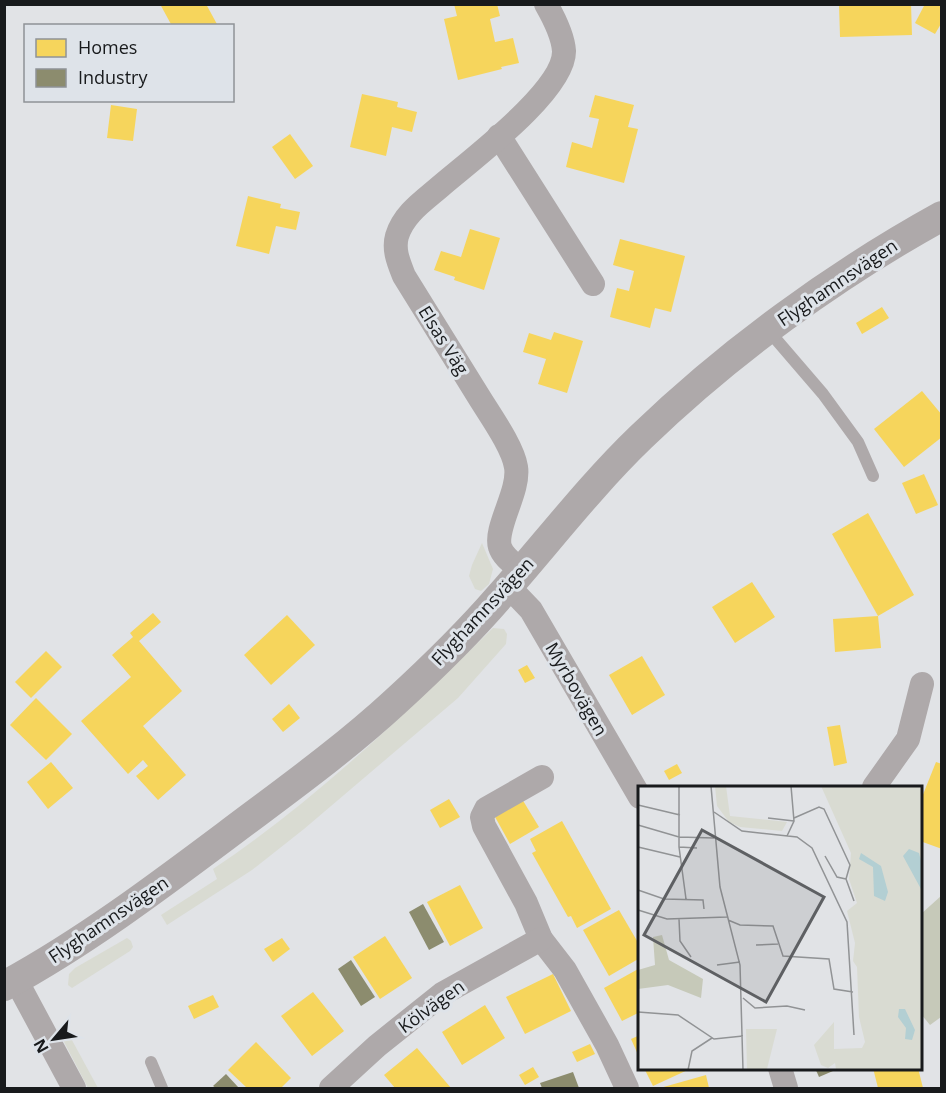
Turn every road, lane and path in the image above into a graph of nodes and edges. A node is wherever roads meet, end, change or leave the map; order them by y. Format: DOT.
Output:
graph roads {
  1 [pos="546,4"];
  2 [pos="499,136"];
  3 [pos="942,216"];
  4 [pos="592,284"];
  5 [pos="768,330"];
  6 [pos="873,476"];
  7 [pos="515,578"];
  8 [pos="922,684"];
  9 [pos="543,777"];
  10 [pos="875,786"];
  11 [pos="638,794"];
  12 [pos="541,939"];
  13 [pos="10,983"];
  14 [pos="151,1062"];
  15 [pos="780,1069"];
  16 [pos="74,1089"];
  17 [pos="162,1089"];
  18 [pos="331,1089"];
  19 [pos="627,1089"];
  20 [pos="786,1089"];
  1 -- 2 [label="street, Elsas Väg"];
  2 -- 4 [label="street"];
  2 -- 7 [label="street, Elsas Väg"];
  3 -- 5 [label="street, Flyghamnsvägen"];
  5 -- 6 [label="lane"];
  5 -- 7 [label="street, Flyghamnsvägen"];
  7 -- 11 [label="street, Myrbovägen"];
  7 -- 13 [label="street, Flyghamnsvägen"];
  8 -- 10 [label="street"];
  9 -- 12 [label="street"];
  12 -- 18 [label="street, Kölvägen"];
  12 -- 19 [label="street"];
  13 -- 16 [label="street"];
  14 -- 17 [label="lane"];
  15 -- 20 [label="street"];
}
